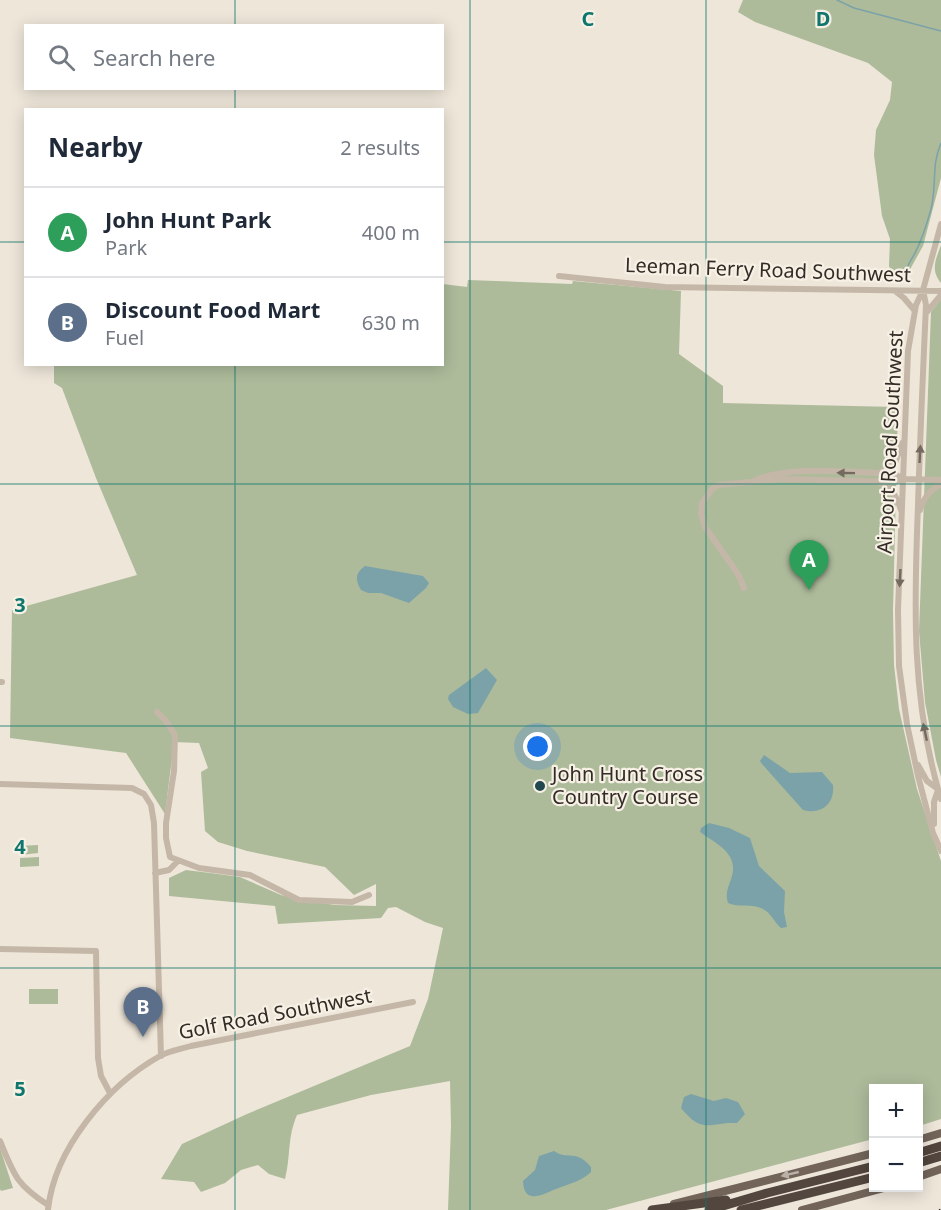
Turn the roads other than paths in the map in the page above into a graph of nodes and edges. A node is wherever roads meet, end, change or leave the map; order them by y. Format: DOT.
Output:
graph roads {
  1 [pos="941,224"];
  2 [pos="559,276"];
  3 [pos="895,290"];
  4 [pos="923,290"];
  5 [pos="941,293"];
  6 [pos="915,311"];
  7 [pos="925,313"];
  8 [pos="904,434"];
  9 [pos="875,477"];
  10 [pos="907,479"];
  11 [pos="919,480"];
  12 [pos="941,482"];
  13 [pos="902,519"];
  14 [pos="917,519"];
  15 [pos="744,588"];
  16 [pos="157,712"];
  17 [pos="914,757"];
  18 [pos="0,784"];
  19 [pos="940,789"];
  20 [pos="941,799"];
  21 [pos="933,833"];
  22 [pos="941,851"];
  23 [pos="170,857"];
  24 [pos="178,861"];
  25 [pos="155,863"];
  26 [pos="156,873"];
  27 [pos="369,895"];
  28 [pos="0,949"];
  29 [pos="413,1002"];
  30 [pos="161,1056"];
  31 [pos="110,1093"];
  32 [pos="941,1133"];
  33 [pos="923,1138"];
  34 [pos="0,1141"];
  35 [pos="941,1146"];
  36 [pos="923,1151"];
  37 [pos="869,1154"];
  38 [pos="941,1156"];
  39 [pos="923,1161"];
  40 [pos="869,1167"];
  41 [pos="941,1169"];
  42 [pos="923,1175"];
  43 [pos="869,1178"];
  44 [pos="869,1192"];
  45 [pos="767,1193"];
  46 [pos="48,1207"];
  47 [pos="745,1209"];
  48 [pos="650,1210"];
  49 [pos="709,1210"];
  50 [pos="802,1210"];
  1 -- 4 [label="street"];
  2 -- 3 [label="street, Leeman Ferry Road Southwest"];
  3 -- 4 [label="street, Leeman Ferry Road Southwest"];
  3 -- 6 [label="street"];
  4 -- 5 [label="street, Leeman Ferry Road Southwest"];
  4 -- 6 [label="street, Airport Road Southwest"];
  4 -- 7 [label="street, Airport Road Southwest"];
  5 -- 7 [label="street"];
  6 -- 8 [label="street, Airport Road Southwest"];
  11 -- 7 [label="street, Airport Road Southwest, one-way"];
  8 -- 9 [label="street"];
  8 -- 10 [label="street, Airport Road Southwest"];
  9 -- 10 [label="street"];
  9 -- 13 [label="street"];
  9 -- 15 [label="street"];
  10 -- 11 [label="street"];
  10 -- 13 [label="street, Airport Road Southwest"];
  11 -- 12 [label="street"];
  11 -- 14 [label="street, Airport Road Southwest"];
  12 -- 14 [label="street"];
  13 -- 17 [label="street, Airport Road Southwest, one-way"];
  19 -- 14 [label="street, Airport Road Southwest, one-way"];
  16 -- 23 [label="street"];
  17 -- 19 [label="street"];
  17 -- 21 [label="street, Airport Road Southwest"];
  18 -- 25 [label="street"];
  19 -- 20 [label="street, Airport Road Southwest"];
  19 -- 21 [label="street"];
  21 -- 22 [label="street, Airport Road Southwest"];
  23 -- 24 [label="street"];
  23 -- 25 [label="street"];
  24 -- 26 [label="street"];
  24 -- 27 [label="street"];
  25 -- 26 [label="street"];
  26 -- 30 [label="street"];
  28 -- 31 [label="street"];
  29 -- 30 [label="street, Golf Road Southwest"];
  30 -- 31 [label="street, Golf Road Southwest"];
  31 -- 46 [label="street, Golf Road Southwest"];
  32 -- 33 [label="main road"];
  34 -- 46 [label="street"];
  35 -- 36 [label="highway"];
  37 -- 48 [label="main road, one-way"];
  38 -- 39 [label="highway"];
  40 -- 45 [label="highway"];
  41 -- 42 [label="main road"];
  43 -- 47 [label="highway"];
  44 -- 50 [label="main road"];
  45 -- 48 [label="highway"];
  45 -- 49 [label="highway"];
}
